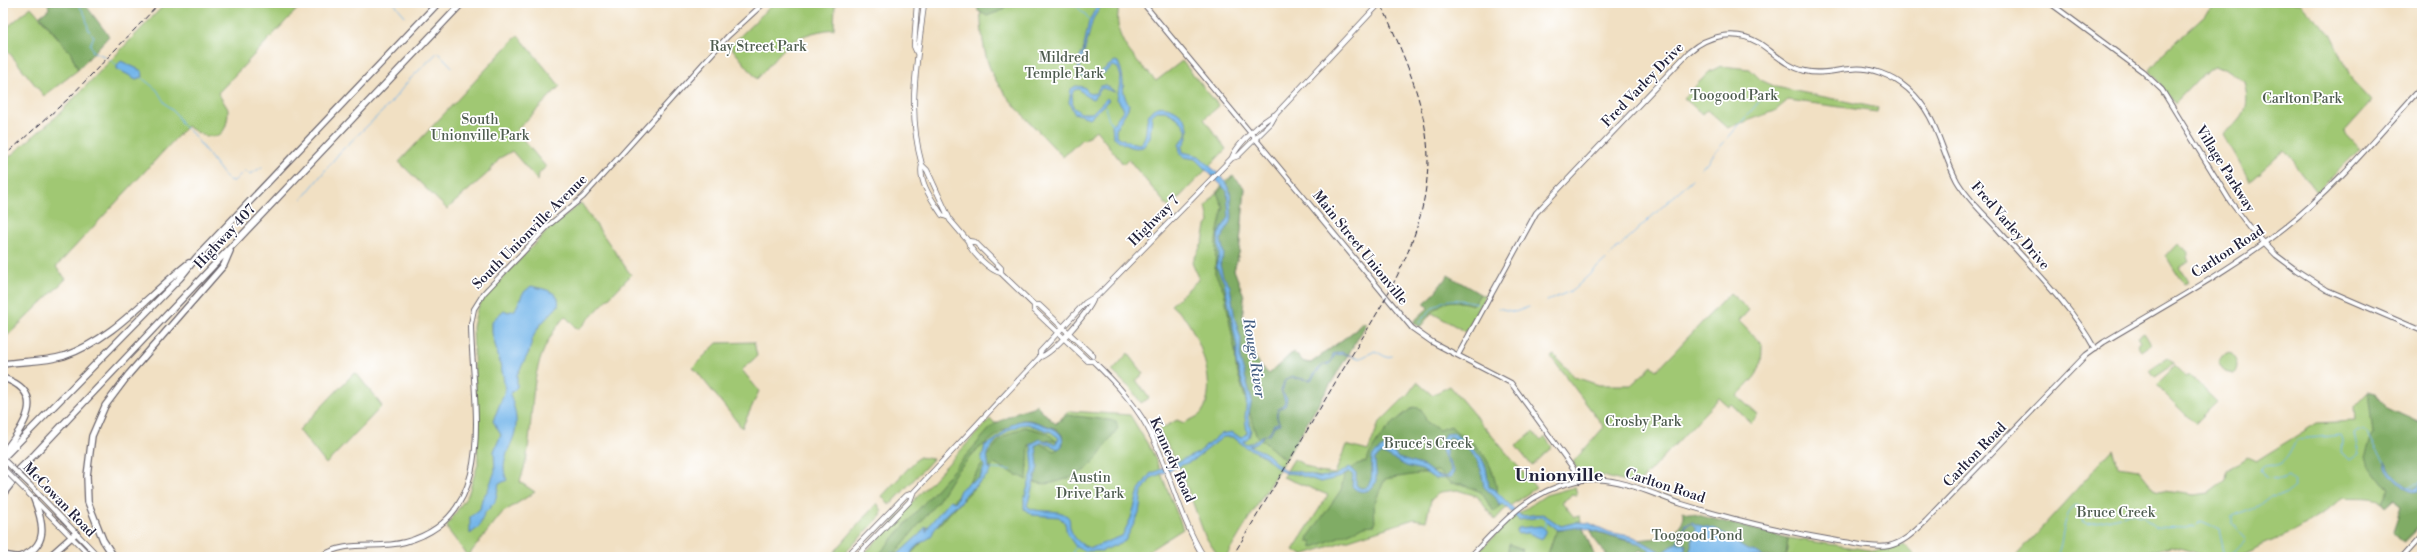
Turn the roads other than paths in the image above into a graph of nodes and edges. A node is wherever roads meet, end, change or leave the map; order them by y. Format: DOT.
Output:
graph roads {
  1 [pos="438,3"];
  2 [pos="462,3"];
  3 [pos="764,3"];
  4 [pos="917,3"];
  5 [pos="924,3"];
  6 [pos="1143,3"];
  7 [pos="1380,3"];
  8 [pos="2050,3"];
  9 [pos="917,52"];
  10 [pos="2422,87"];
  11 [pos="1276,114"];
  12 [pos="1251,134"];
  13 [pos="1255,139"];
  14 [pos="1232,158"];
  15 [pos="968,241"];
  16 [pos="2263,242"];
  17 [pos="232,246"];
  18 [pos="196,258"];
  19 [pos="1002,273"];
  20 [pos="1093,300"];
  21 [pos="1034,305"];
  22 [pos="1063,327"];
  23 [pos="2422,331"];
  24 [pos="1068,332"];
  25 [pos="1058,333"];
  26 [pos="1063,337"];
  27 [pos="2095,349"];
  28 [pos="1458,355"];
  29 [pos="1040,358"];
  30 [pos="1093,358"];
  31 [pos="3,364"];
  32 [pos="3,378"];
  33 [pos="3,454"];
  34 [pos="3,458"];
  35 [pos="28,461"];
  36 [pos="3,468"];
  37 [pos="1580,481"];
  38 [pos="3,485"];
  39 [pos="913,492"];
  40 [pos="3,494"];
  41 [pos="34,499"];
  42 [pos="74,535"];
  43 [pos="2422,536"];
  44 [pos="3,555"];
  45 [pos="15,557"];
  46 [pos="18,557"];
  47 [pos="49,557"];
  48 [pos="91,557"];
  49 [pos="99,557"];
  50 [pos="114,557"];
  51 [pos="320,557"];
  52 [pos="846,557"];
  53 [pos="856,557"];
  54 [pos="1204,557"];
  55 [pos="1470,557"];
  56 [pos="2402,557"];
  1 -- 18 [label="highway, Highway 407"];
  2 -- 17 [label="highway, Highway 407"];
  3 -- 51 [label="main road, South Unionville Avenue"];
  4 -- 9 [label="main road, Kennedy Road"];
  5 -- 9 [label="main road, Kennedy Road"];
  6 -- 12 [label="main road, Main Street Unionville"];
  7 -- 11 [label="main road, Highway 7"];
  8 -- 16 [label="main road, Village Parkway"];
  9 -- 15 [label="main road, Kennedy Road"];
  10 -- 16 [label="main road, Carlton Road"];
  11 -- 12 [label="main road, Highway 7"];
  11 -- 13 [label="main road, Highway 7"];
  12 -- 13 [label="main road, Main Street Unionville"];
  12 -- 14 [label="main road, Highway 7"];
  13 -- 14 [label="main road, Highway 7"];
  13 -- 28 [label="main road, Main Street Unionville"];
  14 -- 20 [label="main road, Highway 7"];
  15 -- 19 [label="main road, Kennedy Road"];
  15 -- 19 [label="main road, Kennedy Road"];
  16 -- 23 [label="main road, Village Parkway"];
  16 -- 27 [label="main road, Carlton Road"];
  17 -- 35 [label="highway, Highway 407"];
  17 -- 50 [label="highway"];
  18 -- 31 [label="highway"];
  18 -- 34 [label="highway, Highway 407"];
  19 -- 21 [label="main road, Kennedy Road"];
  20 -- 22 [label="main road, Highway 7"];
  20 -- 24 [label="main road, Highway 7"];
  21 -- 22 [label="main road, Kennedy Road"];
  21 -- 25 [label="main road, Kennedy Road"];
  22 -- 24 [label="main road, Kennedy Road"];
  22 -- 25 [label="main road, Highway 7"];
  24 -- 26 [label="main road, Highway 7"];
  24 -- 30 [label="main road, Kennedy Road"];
  25 -- 26 [label="main road, Kennedy Road"];
  25 -- 29 [label="main road, Highway 7"];
  26 -- 29 [label="main road, Highway 7"];
  26 -- 30 [label="main road, Kennedy Road"];
  27 -- 28 [label="main road, Fred Varley Drive"];
  27 -- 37 [label="main road, Carlton Road"];
  28 -- 37 [label="main road, Main Street Unionville"];
  29 -- 39 [label="main road, Highway 7"];
  30 -- 54 [label="main road, Kennedy Road"];
  32 -- 33 [label="highway"];
  34 -- 42 [label="main road, McCowan Road, bridge"];
  35 -- 38 [label="highway, Highway 407"];
  35 -- 40 [label="highway"];
  36 -- 41 [label="main road, McCowan Road, bridge"];
  37 -- 55 [label="main road, Carlton Road"];
  39 -- 52 [label="main road, Highway 7"];
  39 -- 53 [label="main road, Highway 7"];
  41 -- 42 [label="main road, McCowan Road"];
  41 -- 46 [label="highway"];
  42 -- 47 [label="highway"];
  42 -- 48 [label="main road, McCowan Road"];
  42 -- 49 [label="main road, McCowan Road"];
  43 -- 56 [label="main road"];
  44 -- 45 [label="highway"];
}
